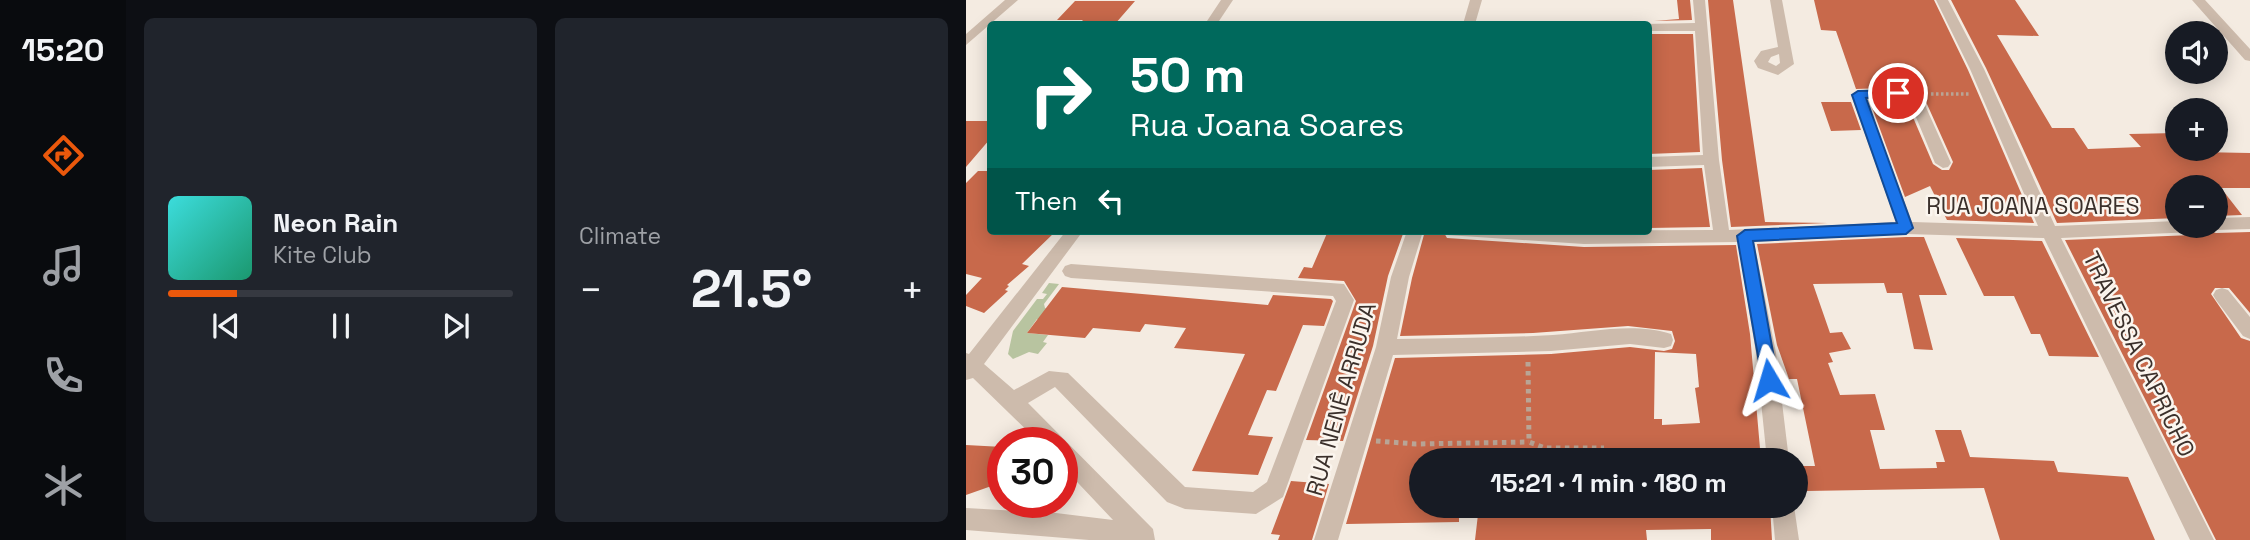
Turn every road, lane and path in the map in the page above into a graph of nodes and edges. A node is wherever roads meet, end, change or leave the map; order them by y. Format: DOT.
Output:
graph roads {
  1 [pos="1012,0"];
  2 [pos="1227,0"];
  3 [pos="1476,0"];
  4 [pos="1699,0"];
  5 [pos="1776,0"];
  6 [pos="1942,0"];
  7 [pos="2198,0"];
  8 [pos="988,21"];
  9 [pos="1214,21"];
  10 [pos="1470,21"];
  11 [pos="987,22"];
  12 [pos="1652,27"];
  13 [pos="1701,27"];
  14 [pos="966,41"];
  15 [pos="1784,48"];
  16 [pos="2250,57"];
  17 [pos="1913,94"];
  18 [pos="1986,94"];
  19 [pos="1711,160"];
  20 [pos="1652,162"];
  21 [pos="1942,163"];
  22 [pos="2228,223"];
  23 [pos="2250,223"];
  24 [pos="1906,228"];
  25 [pos="2165,228"];
  26 [pos="2050,231"];
  27 [pos="1071,235"];
  28 [pos="1414,235"];
  29 [pos="1540,235"];
  30 [pos="1722,236"];
  31 [pos="1745,236"];
  32 [pos="1071,271"];
  33 [pos="2222,295"];
  34 [pos="2250,331"];
  35 [pos="1664,340"];
  36 [pos="1528,344"];
  37 [pos="1386,347"];
  38 [pos="968,366"];
  39 [pos="1014,401"];
  40 [pos="1039,427"];
  41 [pos="1356,440"];
  42 [pos="1529,442"];
  43 [pos="1545,448"];
  44 [pos="1777,448"];
  45 [pos="1078,467"];
  46 [pos="1784,518"];
  47 [pos="966,519"];
  48 [pos="1147,538"];
  49 [pos="1326,540"];
  50 [pos="1787,540"];
  51 [pos="2202,540"];
  1 -- 8 [label="street"];
  2 -- 9 [label="street"];
  3 -- 10 [label="street"];
  4 -- 13 [label="street"];
  5 -- 15 [label="street"];
  6 -- 18 [label="street, TRAVESSA CAPRICHO"];
  7 -- 16 [label="street"];
  11 -- 14 [label="street"];
  12 -- 13 [label="street"];
  13 -- 19 [label="street"];
  17 -- 18 [label="path"];
  17 -- 21 [label="street"];
  17 -- 24 [label="street"];
  18 -- 26 [label="street, TRAVESSA CAPRICHO"];
  19 -- 20 [label="street"];
  19 -- 30 [label="street"];
  22 -- 23 [label="street"];
  24 -- 26 [label="street, RUA JOANA SOARES"];
  24 -- 31 [label="street, RUA JOANA SOARES"];
  25 -- 26 [label="street, RUA JOANA SOARES"];
  26 -- 51 [label="street, TRAVESSA CAPRICHO"];
  27 -- 38 [label="street"];
  28 -- 37 [label="street, RUA NENÊ ARRUDA"];
  29 -- 30 [label="street, RUA JOANA SOARES"];
  30 -- 31 [label="street, RUA JOANA SOARES"];
  31 -- 44 [label="street"];
  32 -- 39 [label="street"];
  33 -- 34 [label="street"];
  35 -- 36 [label="street"];
  36 -- 37 [label="street"];
  36 -- 42 [label="path"];
  37 -- 41 [label="street, RUA NENÊ ARRUDA"];
  38 -- 39 [label="street"];
  39 -- 40 [label="street"];
  41 -- 42 [label="path"];
  41 -- 49 [label="street, RUA NENÊ ARRUDA"];
  42 -- 43 [label="path"];
  45 -- 48 [label="street"];
  46 -- 50 [label="street"];
  47 -- 48 [label="street"];
}
